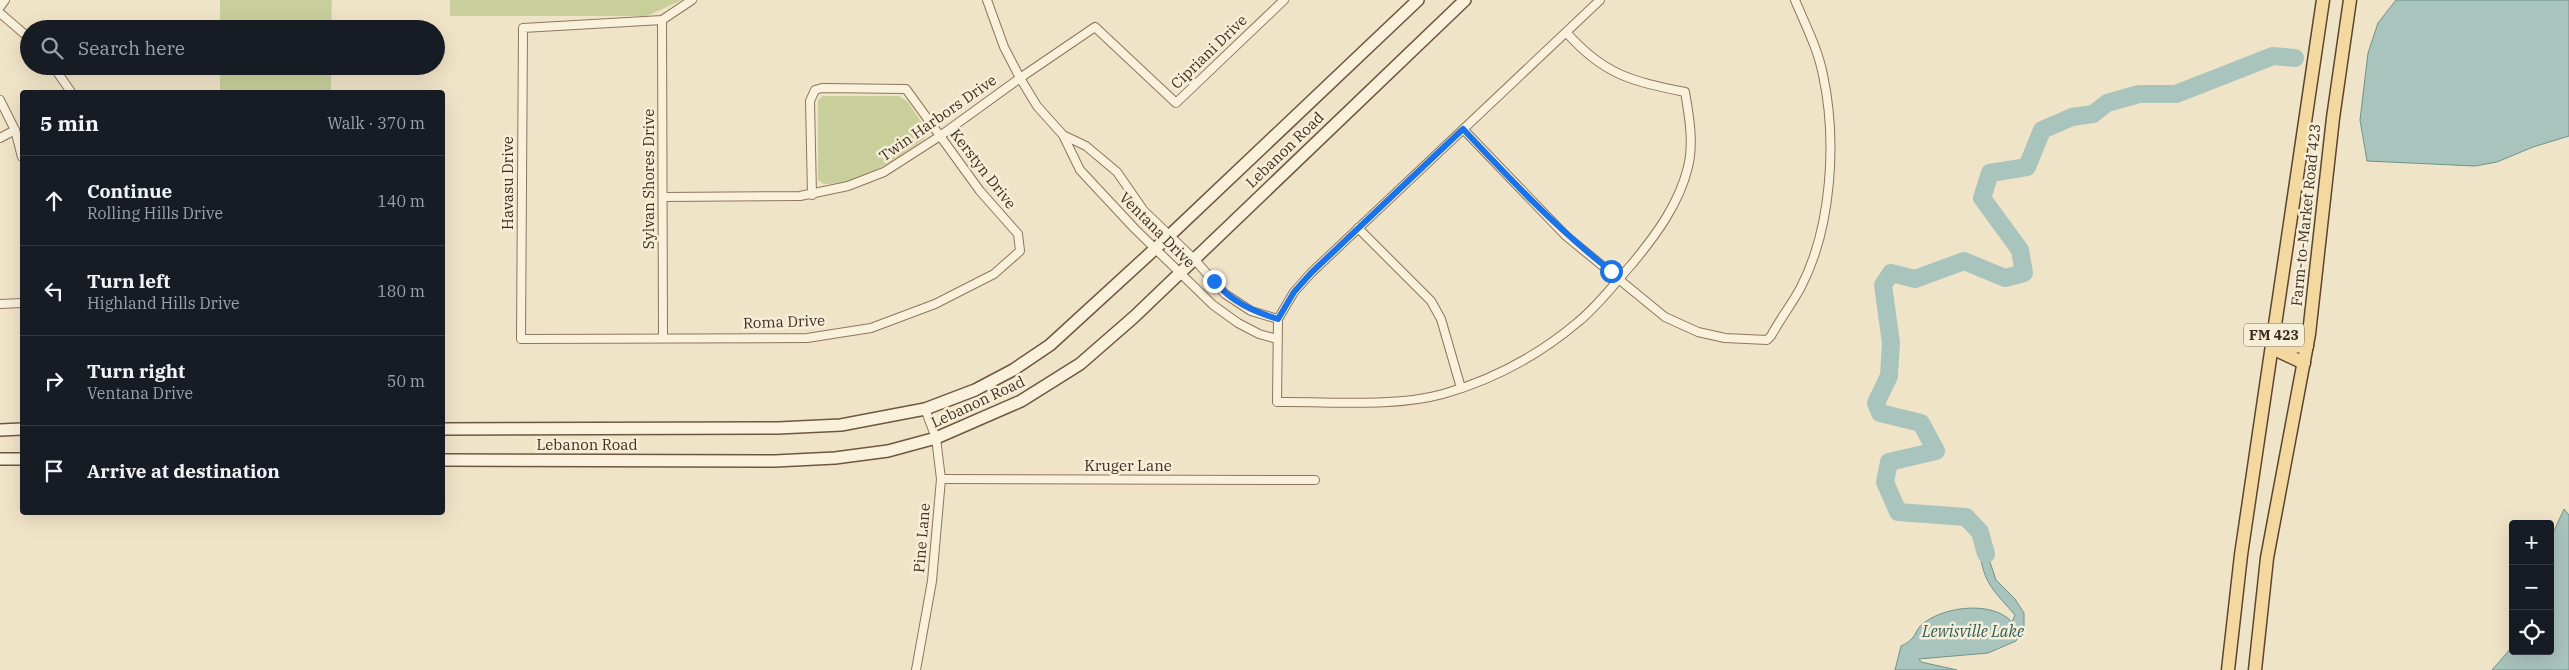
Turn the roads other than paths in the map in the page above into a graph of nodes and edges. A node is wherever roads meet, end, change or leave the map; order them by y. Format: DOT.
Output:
graph roads {
  1 [pos="5,0"];
  2 [pos="692,0"];
  3 [pos="988,0"];
  4 [pos="1284,0"];
  5 [pos="1418,0"];
  6 [pos="1465,0"];
  7 [pos="1600,0"];
  8 [pos="1795,0"];
  9 [pos="2323,0"];
  10 [pos="2350,0"];
  11 [pos="0,7"];
  12 [pos="0,14"];
  13 [pos="662,20"];
  14 [pos="1095,27"];
  15 [pos="20,31"];
  16 [pos="1566,32"];
  17 [pos="59,75"];
  18 [pos="1020,78"];
  19 [pos="70,90"];
  20 [pos="0,100"];
  21 [pos="1463,129"];
  22 [pos="15,130"];
  23 [pos="1063,135"];
  24 [pos="940,136"];
  25 [pos="0,138"];
  26 [pos="20,149"];
  27 [pos="812,194"];
  28 [pos="663,197"];
  29 [pos="1358,228"];
  30 [pos="1169,236"];
  31 [pos="1020,244"];
  32 [pos="1156,249"];
  33 [pos="1194,259"];
  34 [pos="1179,272"];
  35 [pos="1620,278"];
  36 [pos="20,303"];
  37 [pos="0,304"];
  38 [pos="1278,319"];
  39 [pos="663,338"];
  40 [pos="522,339"];
  41 [pos="1277,339"];
  42 [pos="2307,346"];
  43 [pos="2272,348"];
  44 [pos="2304,363"];
  45 [pos="1461,388"];
  46 [pos="925,409"];
  47 [pos="20,429"];
  48 [pos="445,429"];
  49 [pos="0,430"];
  50 [pos="936,438"];
  51 [pos="0,460"];
  52 [pos="20,460"];
  53 [pos="445,460"];
  54 [pos="940,479"];
  55 [pos="1314,480"];
  56 [pos="916,670"];
  57 [pos="2228,670"];
  58 [pos="2255,670"];
  1 -- 11 [label="street"];
  2 -- 13 [label="street"];
  3 -- 18 [label="street, Ventana Drive"];
  4 -- 14 [label="street, Cipriani Drive"];
  5 -- 30 [label="main road, Lebanon Road"];
  6 -- 33 [label="main road, Lebanon Road"];
  7 -- 16 [label="street"];
  8 -- 35 [label="street"];
  9 -- 43 [label="main road, FM 423"];
  10 -- 42 [label="main road, Farm-to-Market Road 423 / FM 423"];
  12 -- 15 [label="street"];
  13 -- 28 [label="street, Sylvan Shores Drive"];
  13 -- 40 [label="street, Havasu Drive"];
  14 -- 18 [label="street, Twin Harbors Drive"];
  16 -- 21 [label="street"];
  16 -- 35 [label="street"];
  17 -- 19 [label="street"];
  18 -- 23 [label="street, Ventana Drive"];
  18 -- 24 [label="street, Twin Harbors Drive"];
  20 -- 22 [label="street"];
  21 -- 29 [label="street"];
  21 -- 35 [label="street"];
  22 -- 25 [label="street"];
  22 -- 26 [label="street"];
  23 -- 30 [label="street, Ventana Drive"];
  23 -- 32 [label="street, Ventana Drive"];
  24 -- 27 [label="street, Twin Harbors Drive"];
  24 -- 27 [label="street, Kerstyn Drive"];
  24 -- 31 [label="street, Kerstyn Drive"];
  27 -- 28 [label="street, Twin Harbors Drive"];
  28 -- 39 [label="street, Sylvan Shores Drive"];
  29 -- 38 [label="street"];
  29 -- 45 [label="street"];
  30 -- 32 [label="main road, Lebanon Road"];
  30 -- 33 [label="street, Ventana Drive"];
  31 -- 39 [label="street, Roma Drive"];
  32 -- 34 [label="street, Ventana Drive"];
  32 -- 46 [label="main road, Lebanon Road"];
  33 -- 34 [label="main road, Lebanon Road"];
  33 -- 38 [label="street, Ventana Drive"];
  34 -- 41 [label="street, Ventana Drive"];
  34 -- 50 [label="main road, Lebanon Road"];
  35 -- 45 [label="street"];
  36 -- 37 [label="street"];
  38 -- 41 [label="street"];
  39 -- 40 [label="street, Roma Drive"];
  41 -- 45 [label="street"];
  42 -- 43 [label="main road"];
  42 -- 44 [label="main road, Farm-to-Market Road 423 / FM 423"];
  43 -- 44 [label="main road"];
  43 -- 57 [label="main road, FM 423"];
  44 -- 58 [label="main road, Farm-to-Market Road 423 / FM 423"];
  46 -- 48 [label="main road, Lebanon Road"];
  46 -- 50 [label="street, Pine Lane"];
  47 -- 49 [label="main road"];
  50 -- 53 [label="main road, Lebanon Road"];
  50 -- 54 [label="street, Pine Lane"];
  51 -- 52 [label="main road"];
  54 -- 55 [label="street, Kruger Lane"];
  54 -- 56 [label="street, Pine Lane"];
}
